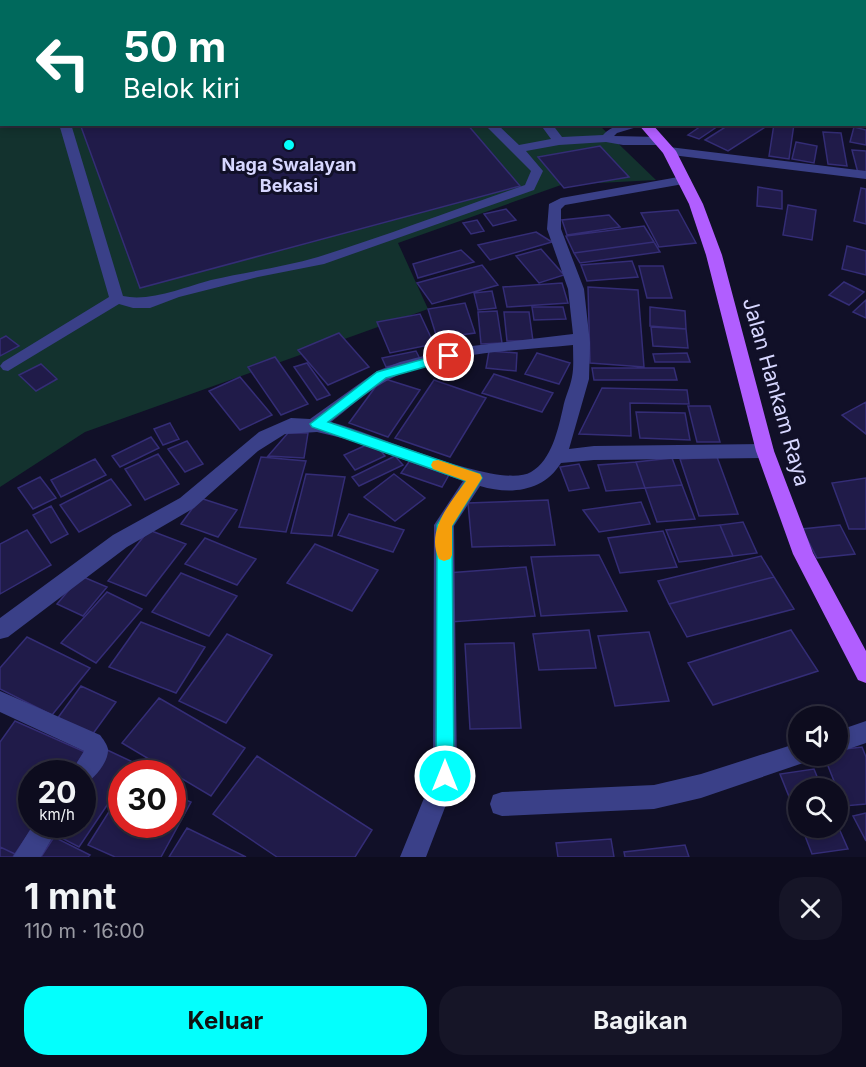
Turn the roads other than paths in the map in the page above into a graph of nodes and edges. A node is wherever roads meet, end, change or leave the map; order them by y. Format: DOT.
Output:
graph roads {
  1 [pos="66,126"];
  2 [pos="491,126"];
  3 [pos="548,126"];
  4 [pos="632,126"];
  5 [pos="644,126"];
  6 [pos="606,138"];
  7 [pos="559,141"];
  8 [pos="664,146"];
  9 [pos="516,149"];
  10 [pos="866,175"];
  11 [pos="684,180"];
  12 [pos="117,299"];
  13 [pos="581,339"];
  14 [pos="8,366"];
  15 [pos="316,424"];
  16 [pos="765,451"];
  17 [pos="561,457"];
  18 [pos="475,478"];
  19 [pos="0,630"];
  20 [pos="866,673"];
  21 [pos="0,701"];
  22 [pos="866,732"];
  23 [pos="848,738"];
  24 [pos="788,757"];
  25 [pos="92,760"];
  26 [pos="502,804"];
  27 [pos="39,838"];
  28 [pos="26,857"];
  29 [pos="413,857"];
  1 -- 12 [label="lane"];
  2 -- 9 [label="lane"];
  3 -- 7 [label="lane"];
  4 -- 6 [label="lane"];
  5 -- 8 [label="main road, Jalan Hankam Raya"];
  6 -- 7 [label="lane"];
  6 -- 8 [label="lane"];
  7 -- 9 [label="lane"];
  8 -- 10 [label="street"];
  8 -- 11 [label="main road, Jalan Hankam Raya"];
  9 -- 12 [label="lane"];
  11 -- 13 [label="street"];
  11 -- 16 [label="main road, Jalan Hankam Raya"];
  12 -- 14 [label="lane"];
  13 -- 15 [label="street"];
  13 -- 17 [label="street"];
  15 -- 18 [label="street"];
  15 -- 19 [label="street"];
  16 -- 17 [label="street"];
  16 -- 20 [label="main road, Jalan Hankam Raya"];
  17 -- 18 [label="street"];
  18 -- 29 [label="street"];
  21 -- 25 [label="street"];
  22 -- 23 [label="street"];
  24 -- 26 [label="street"];
  27 -- 28 [label="street"];
}
